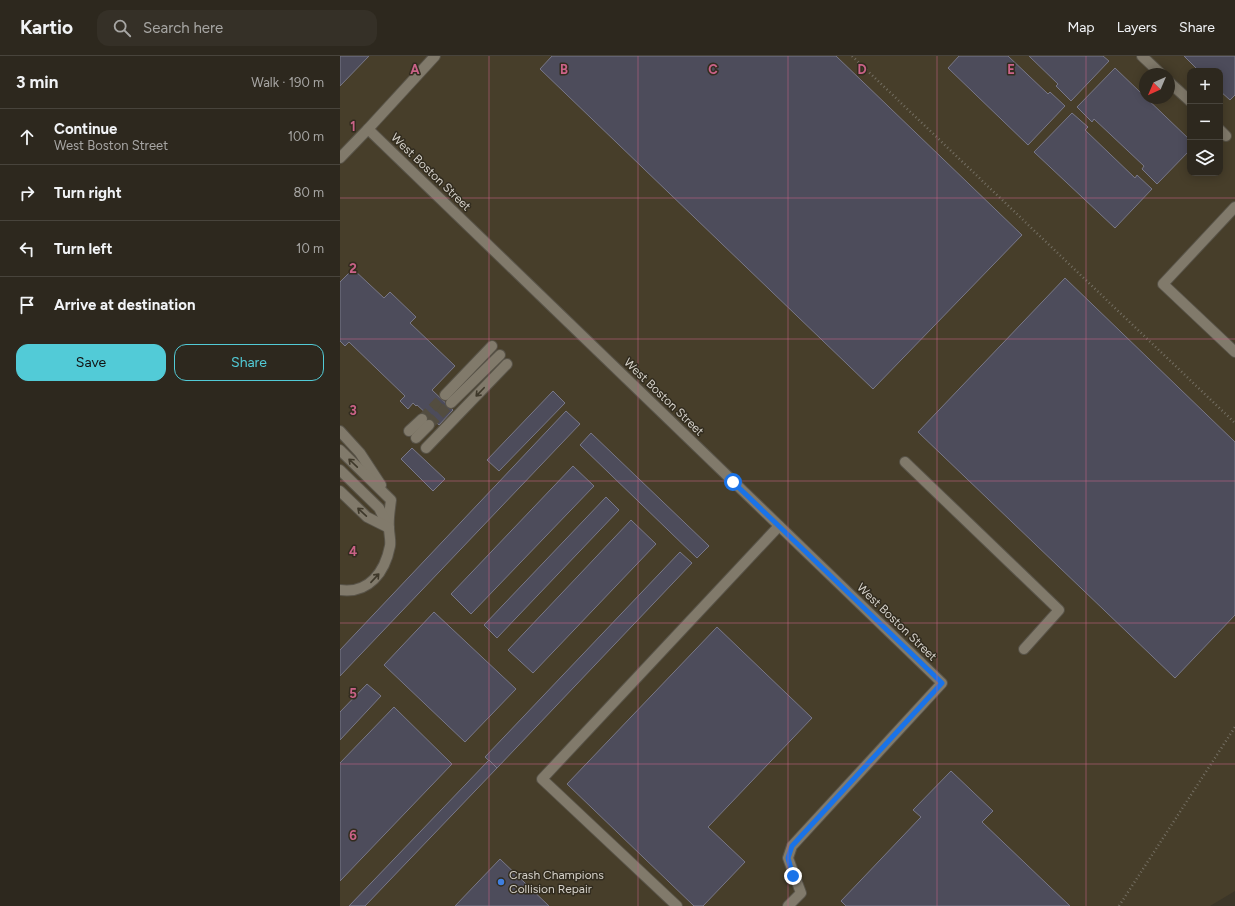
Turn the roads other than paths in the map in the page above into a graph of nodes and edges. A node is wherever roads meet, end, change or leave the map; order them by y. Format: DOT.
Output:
graph roads {
  1 [pos="435,56"];
  2 [pos="1142,56"];
  3 [pos="1155,68"];
  4 [pos="1175,87"];
  5 [pos="1187,98"];
  6 [pos="368,129"];
  7 [pos="340,158"];
  8 [pos="1235,207"];
  9 [pos="492,346"];
  10 [pos="1235,352"];
  11 [pos="500,355"];
  12 [pos="507,364"];
  13 [pos="426,422"];
  14 [pos="340,431"];
  15 [pos="413,435"];
  16 [pos="426,448"];
  17 [pos="340,450"];
  18 [pos="905,462"];
  19 [pos="340,470"];
  20 [pos="340,491"];
  21 [pos="391,500"];
  22 [pos="779,526"];
  23 [pos="389,528"];
  24 [pos="340,590"];
  25 [pos="1024,648"];
  26 [pos="677,906"];
  27 [pos="788,906"];
  1 -- 6 [label="street"];
  2 -- 3 [label="street"];
  4 -- 5 [label="street"];
  6 -- 7 [label="street"];
  6 -- 22 [label="street, West Boston Street"];
  8 -- 10 [label="street"];
  9 -- 11 [label="street"];
  12 -- 16 [label="street, one-way"];
  13 -- 15 [label="street"];
  14 -- 21 [label="street"];
  21 -- 17 [label="street, one-way"];
  18 -- 25 [label="street"];
  19 -- 23 [label="street"];
  23 -- 20 [label="street, one-way"];
  21 -- 23 [label="street"];
  22 -- 26 [label="street"];
  22 -- 27 [label="street, West Boston Street"];
  24 -- 23 [label="street, one-way"];
}
